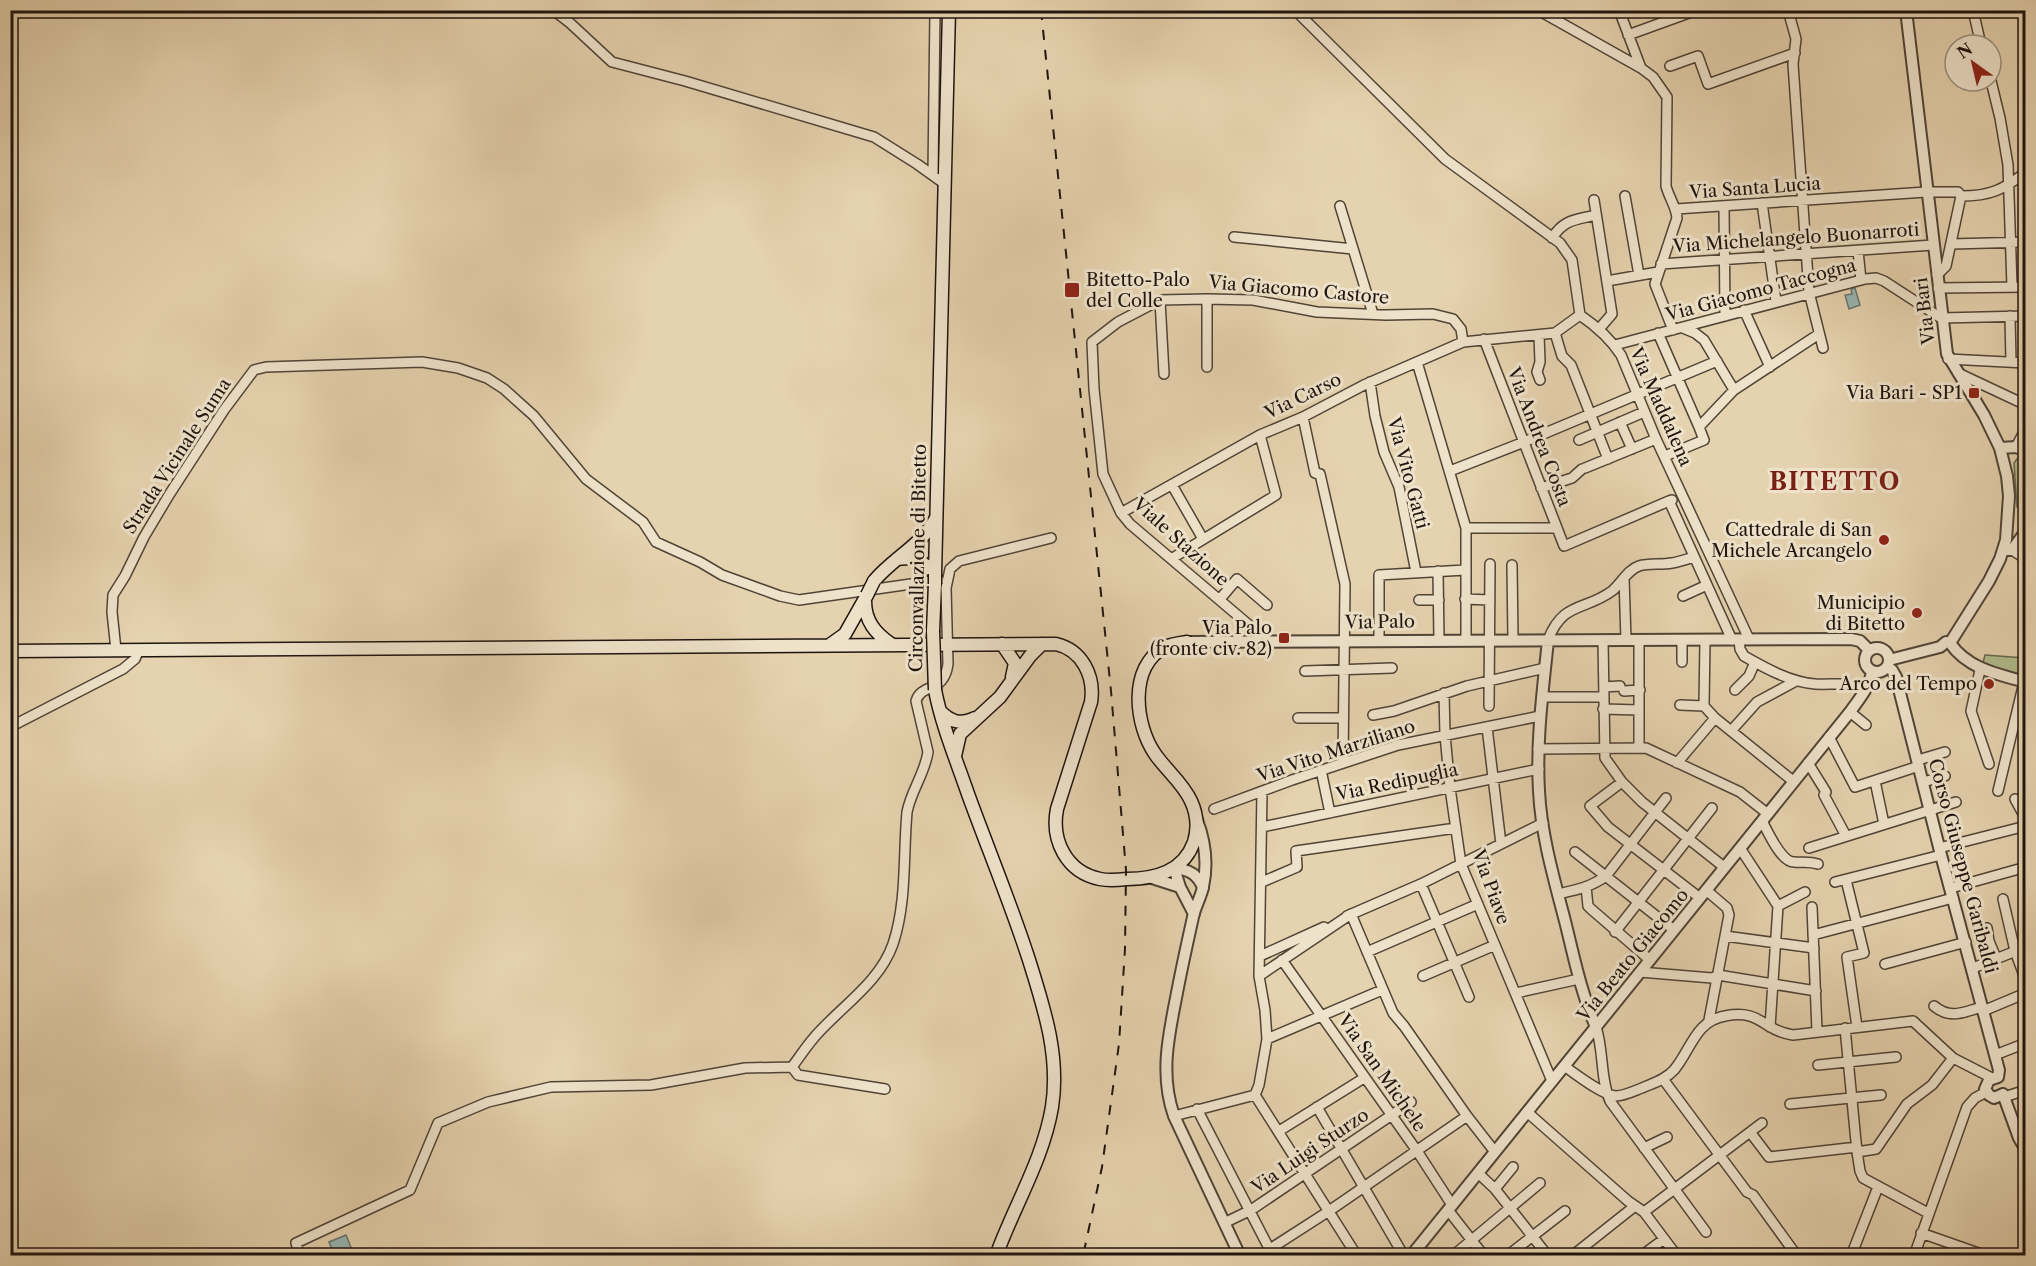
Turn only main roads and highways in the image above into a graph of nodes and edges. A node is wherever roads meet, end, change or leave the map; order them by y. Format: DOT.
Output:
graph roads {
  1 [pos="949,10"];
  2 [pos="936,517"];
  3 [pos="897,559"];
  4 [pos="935,579"];
  5 [pos="866,602"];
  6 [pos="848,640"];
  7 [pos="1187,642"];
  8 [pos="891,644"];
  9 [pos="1002,644"];
  10 [pos="1027,650"];
  11 [pos="10,651"];
  12 [pos="1015,663"];
  13 [pos="1010,685"];
  14 [pos="939,710"];
  15 [pos="976,718"];
  16 [pos="955,757"];
  17 [pos="996,1256"];
  1 -- 2 [label="main road, Circonvallazione di Bitetto"];
  2 -- 3 [label="main road"];
  2 -- 4 [label="main road, Circonvallazione di Bitetto"];
  3 -- 4 [label="main road"];
  3 -- 5 [label="main road, bridge"];
  4 -- 14 [label="main road, Circonvallazione di Bitetto, bridge"];
  5 -- 6 [label="main road"];
  5 -- 8 [label="main road"];
  6 -- 8 [label="main road"];
  6 -- 11 [label="main road"];
  7 -- 10 [label="main road, Via Palo"];
  8 -- 9 [label="main road"];
  9 -- 10 [label="main road"];
  9 -- 12 [label="main road"];
  10 -- 12 [label="main road"];
  10 -- 13 [label="main road"];
  12 -- 13 [label="main road"];
  13 -- 15 [label="main road"];
  14 -- 15 [label="main road"];
  14 -- 16 [label="main road, Circonvallazione di Bitetto"];
  15 -- 16 [label="main road"];
  16 -- 17 [label="main road, Circonvallazione di Bitetto"];
}
